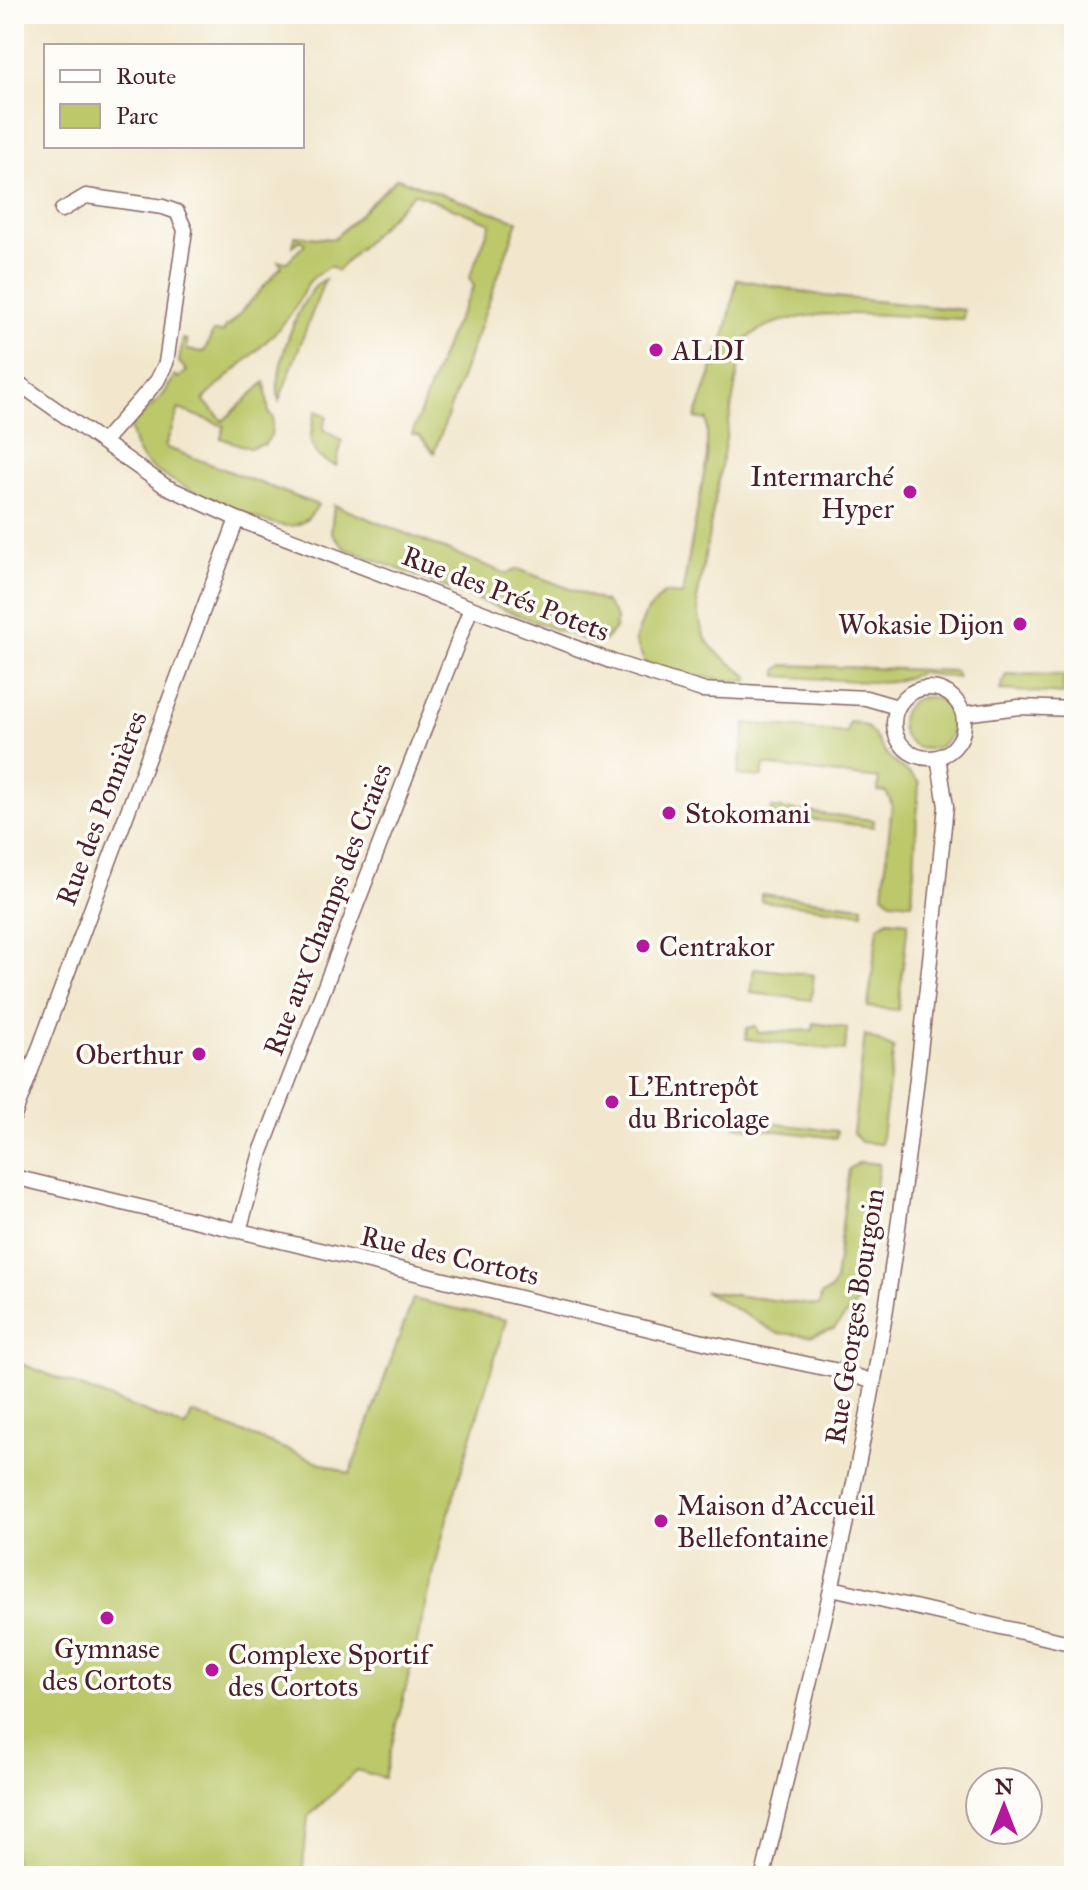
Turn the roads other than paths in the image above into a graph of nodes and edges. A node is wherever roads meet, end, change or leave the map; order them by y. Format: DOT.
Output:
graph roads {
  1 [pos="62,210"];
  2 [pos="14,380"];
  3 [pos="103,442"];
  4 [pos="237,519"];
  5 [pos="471,608"];
  6 [pos="897,707"];
  7 [pos="1074,709"];
  8 [pos="963,714"];
  9 [pos="938,757"];
  10 [pos="14,1116"];
  11 [pos="14,1177"];
  12 [pos="239,1231"];
  13 [pos="873,1382"];
  14 [pos="832,1588"];
  15 [pos="1074,1644"];
  16 [pos="763,1876"];
  1 -- 3 [label="street"];
  2 -- 3 [label="street, Rue des Prés Potets"];
  3 -- 4 [label="street, Rue des Prés Potets"];
  4 -- 5 [label="street, Rue des Prés Potets"];
  4 -- 10 [label="street, Rue des Ponnières"];
  5 -- 6 [label="street, Rue des Prés Potets"];
  5 -- 12 [label="street, Rue aux Champs des Craies"];
  6 -- 8 [label="street"];
  6 -- 9 [label="street"];
  7 -- 8 [label="street"];
  8 -- 9 [label="street"];
  9 -- 13 [label="street, Rue Georges Bourgoin"];
  11 -- 12 [label="street, Rue des Cortots"];
  12 -- 13 [label="street, Rue des Cortots"];
  13 -- 14 [label="street, Rue Georges Bourgoin"];
  14 -- 15 [label="street"];
  14 -- 16 [label="street, Rue Georges Bourgoin"];
}
